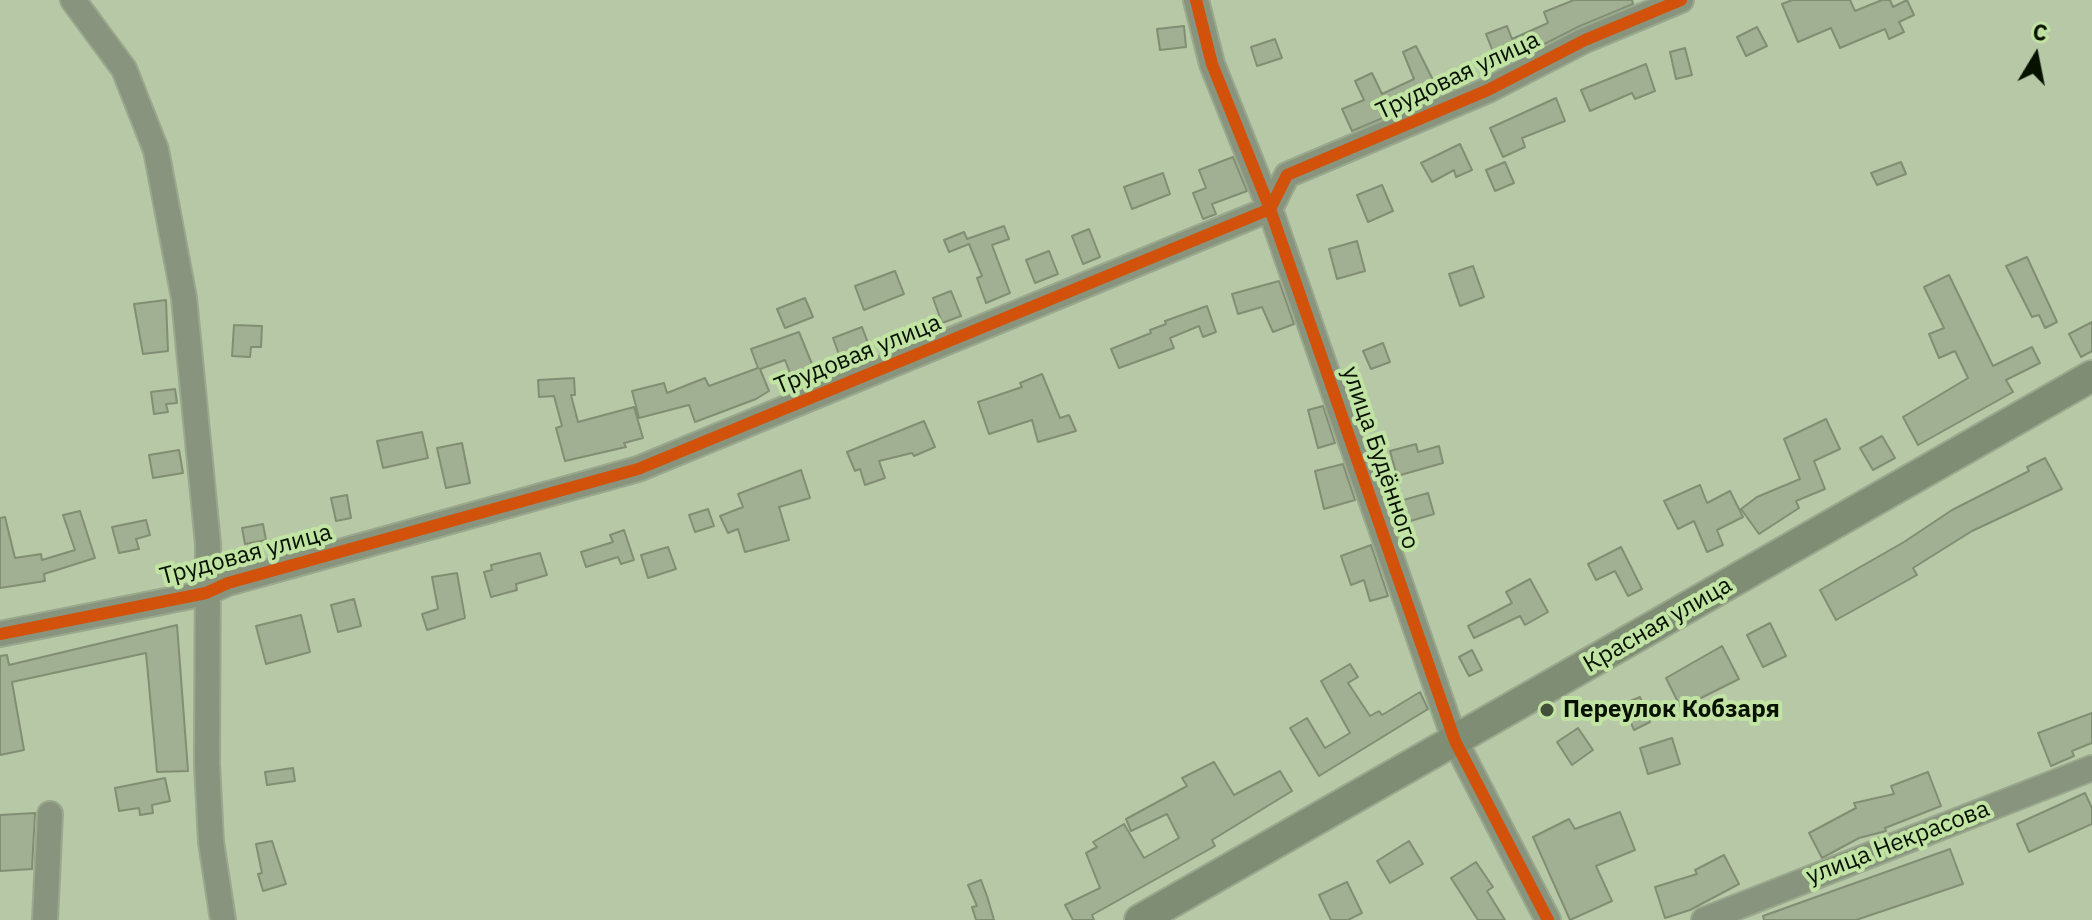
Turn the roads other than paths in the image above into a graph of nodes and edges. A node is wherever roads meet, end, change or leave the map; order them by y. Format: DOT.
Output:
graph roads {
  1 [pos="73,0"];
  2 [pos="1196,0"];
  3 [pos="1681,0"];
  4 [pos="1270,209"];
  5 [pos="2092,376"];
  6 [pos="206,593"];
  7 [pos="0,634"];
  8 [pos="1455,741"];
  9 [pos="2092,768"];
  10 [pos="50,814"];
  11 [pos="45,920"];
  12 [pos="223,920"];
  13 [pos="1140,920"];
  14 [pos="1548,920"];
  15 [pos="1704,920"];
  1 -- 6 [label="street"];
  2 -- 4 [label="street, улица Будённого"];
  3 -- 4 [label="street, Трудовая улица"];
  4 -- 6 [label="street, Трудовая улица"];
  4 -- 8 [label="street, улица Будённого"];
  5 -- 8 [label="main road, Красная улица"];
  6 -- 7 [label="street, Трудовая улица"];
  6 -- 12 [label="street"];
  8 -- 13 [label="main road, Красная улица"];
  8 -- 14 [label="street, улица Будённого"];
  9 -- 15 [label="street, улица Некрасова"];
  10 -- 11 [label="street"];
}
